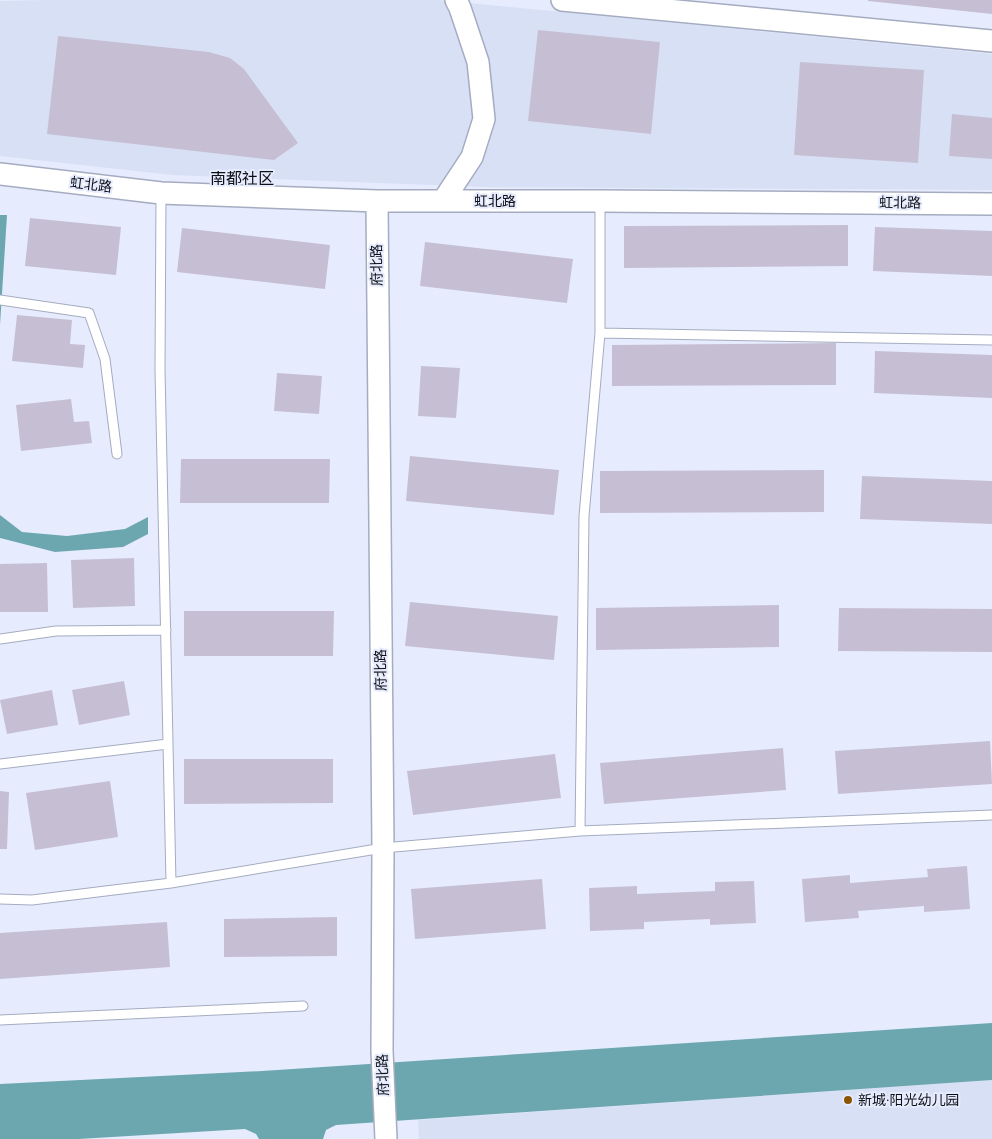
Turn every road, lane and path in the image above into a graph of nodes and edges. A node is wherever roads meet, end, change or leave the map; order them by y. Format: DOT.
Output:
graph roads {
  1 [pos="456,0"];
  2 [pos="562,0"];
  3 [pos="592,2"];
  4 [pos="992,40"];
  5 [pos="0,174"];
  6 [pos="161,193"];
  7 [pos="377,201"];
  8 [pos="443,201"];
  9 [pos="600,201"];
  10 [pos="992,204"];
  11 [pos="0,300"];
  12 [pos="600,333"];
  13 [pos="992,340"];
  14 [pos="117,454"];
  15 [pos="166,630"];
  16 [pos="0,640"];
  17 [pos="168,744"];
  18 [pos="0,764"];
  19 [pos="992,816"];
  20 [pos="580,831"];
  21 [pos="382,848"];
  22 [pos="171,883"];
  23 [pos="0,899"];
  24 [pos="303,1006"];
  25 [pos="0,1020"];
  26 [pos="386,1137"];
  1 -- 8 [label="street"];
  2 -- 3 [label="street"];
  3 -- 4 [label="street"];
  5 -- 6 [label="street, 虹北路"];
  6 -- 7 [label="street, 虹北路"];
  6 -- 15 [label="lane"];
  7 -- 8 [label="street, 虹北路"];
  7 -- 21 [label="street, 府北路"];
  8 -- 9 [label="street, 虹北路"];
  9 -- 10 [label="street, 虹北路"];
  9 -- 12 [label="lane"];
  11 -- 14 [label="lane"];
  12 -- 13 [label="lane"];
  12 -- 20 [label="lane"];
  15 -- 16 [label="lane"];
  15 -- 17 [label="lane"];
  17 -- 18 [label="lane"];
  17 -- 22 [label="lane"];
  19 -- 20 [label="lane"];
  20 -- 21 [label="lane"];
  21 -- 22 [label="lane"];
  21 -- 26 [label="street, 府北路"];
  22 -- 23 [label="lane"];
  24 -- 25 [label="lane"];
}
